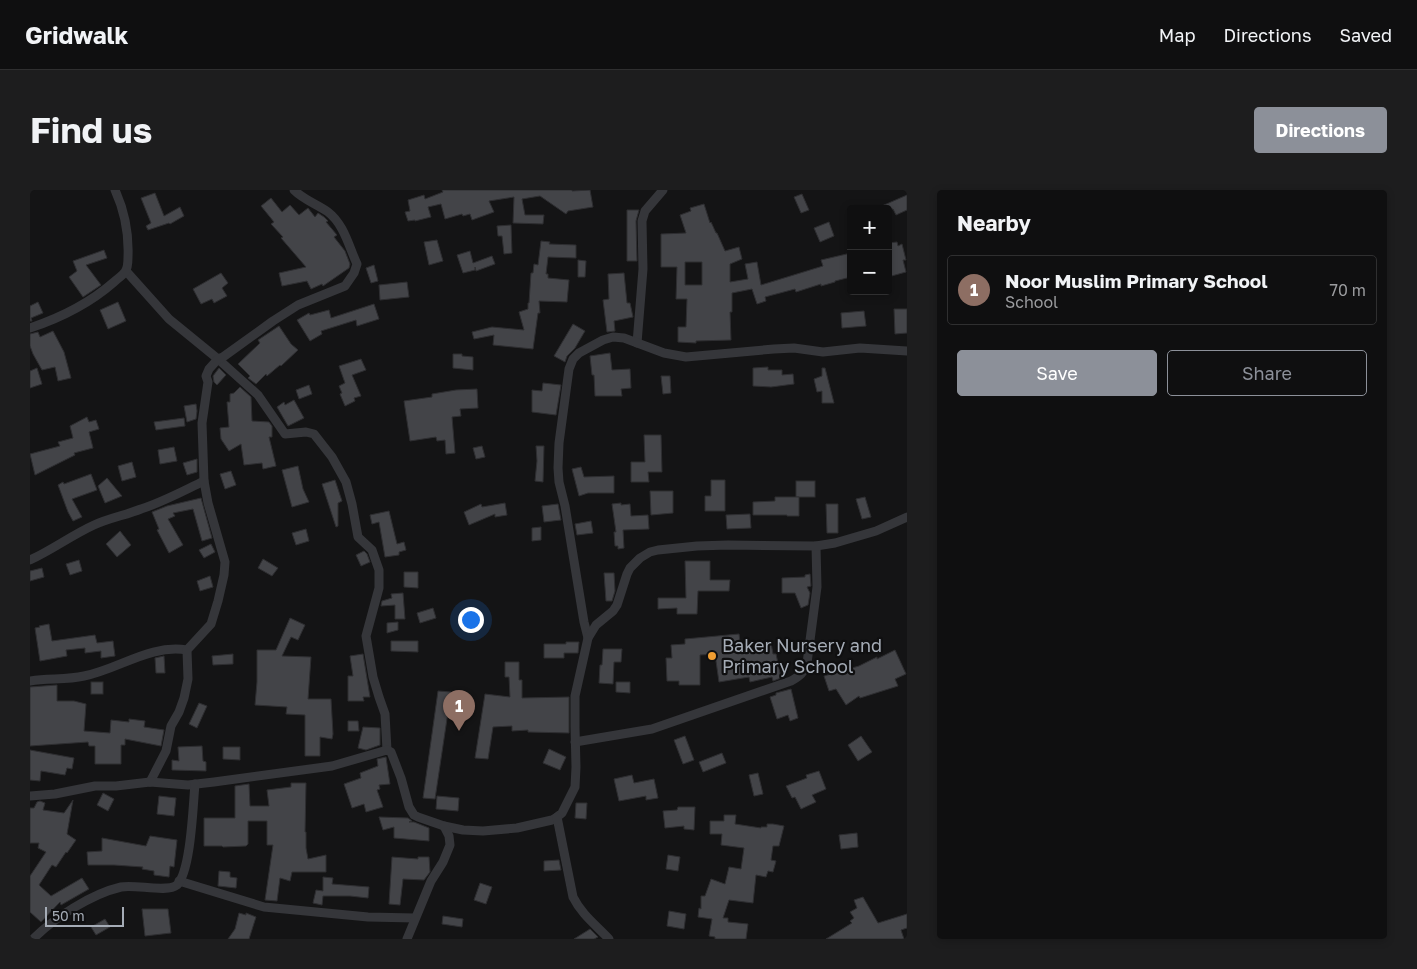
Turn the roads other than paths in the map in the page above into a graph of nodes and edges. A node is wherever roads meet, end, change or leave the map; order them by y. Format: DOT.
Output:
graph roads {
  1 [pos="115,190"];
  2 [pos="294,190"];
  3 [pos="663,190"];
  4 [pos="126,271"];
  5 [pos="30,328"];
  6 [pos="637,343"];
  7 [pos="907,351"];
  8 [pos="218,359"];
  9 [pos="204,481"];
  10 [pos="907,517"];
  11 [pos="816,546"];
  12 [pos="30,560"];
  13 [pos="588,638"];
  14 [pos="187,650"];
  15 [pos="30,680"];
  16 [pos="575,742"];
  17 [pos="387,750"];
  18 [pos="150,782"];
  19 [pos="195,784"];
  20 [pos="30,796"];
  21 [pos="557,817"];
  22 [pos="444,826"];
  23 [pos="179,881"];
  24 [pos="416,918"];
  25 [pos="33,939"];
  26 [pos="407,939"];
  27 [pos="609,939"];
  1 -- 4 [label="street"];
  2 -- 8 [label="street"];
  3 -- 6 [label="street"];
  4 -- 5 [label="street"];
  4 -- 8 [label="street"];
  6 -- 7 [label="street"];
  6 -- 13 [label="street"];
  8 -- 9 [label="street"];
  8 -- 17 [label="street"];
  9 -- 12 [label="street"];
  9 -- 14 [label="street"];
  10 -- 11 [label="street"];
  11 -- 13 [label="street"];
  11 -- 16 [label="street"];
  13 -- 16 [label="street"];
  14 -- 15 [label="street"];
  14 -- 18 [label="street"];
  16 -- 21 [label="street"];
  17 -- 19 [label="street"];
  17 -- 22 [label="street"];
  18 -- 19 [label="street"];
  18 -- 20 [label="street"];
  19 -- 23 [label="street"];
  21 -- 22 [label="street"];
  21 -- 27 [label="street"];
  22 -- 24 [label="street"];
  23 -- 24 [label="street"];
  23 -- 25 [label="street"];
  24 -- 26 [label="street"];
}
